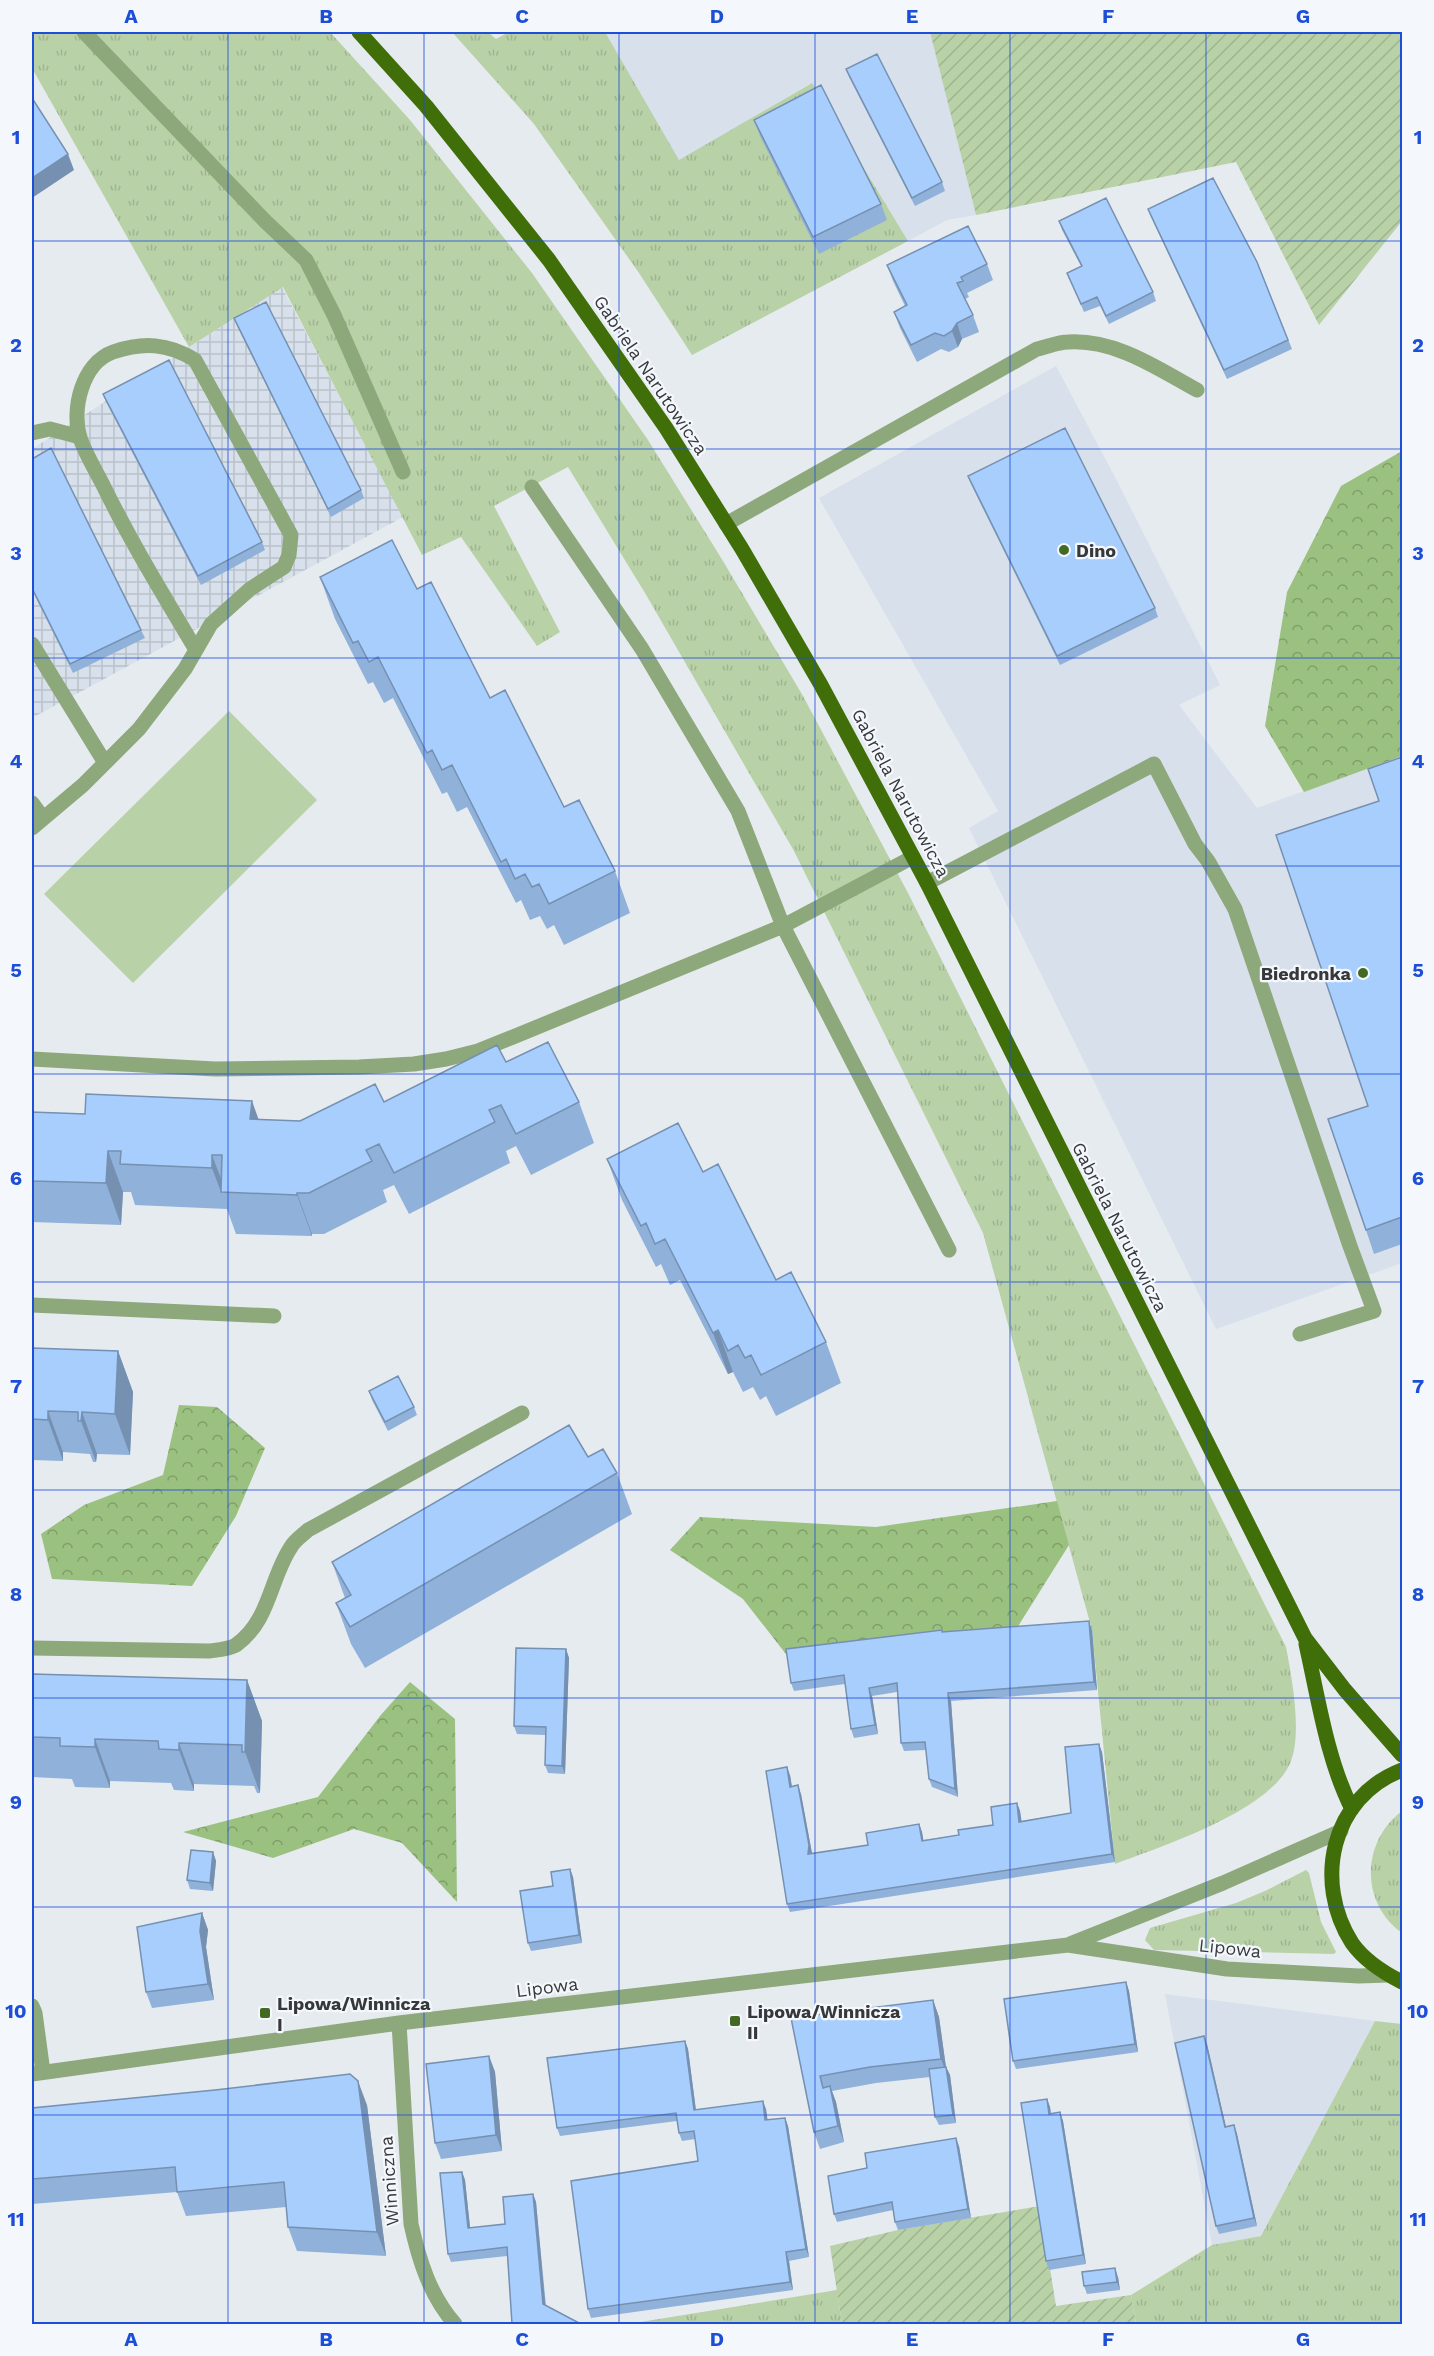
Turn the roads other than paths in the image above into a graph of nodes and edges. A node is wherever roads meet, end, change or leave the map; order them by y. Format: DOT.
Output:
graph roads {
  1 [pos="84,32"];
  2 [pos="359,32"];
  3 [pos="1197,390"];
  4 [pos="32,433"];
  5 [pos="80,437"];
  6 [pos="403,472"];
  7 [pos="532,487"];
  8 [pos="726,524"];
  9 [pos="32,644"];
  10 [pos="196,650"];
  11 [pos="105,763"];
  12 [pos="32,803"];
  13 [pos="37,823"];
  14 [pos="913,857"];
  15 [pos="927,883"];
  16 [pos="783,926"];
  17 [pos="32,1059"];
  18 [pos="949,1250"];
  19 [pos="32,1305"];
  20 [pos="274,1316"];
  21 [pos="1300,1334"];
  22 [pos="522,1413"];
  23 [pos="1305,1638"];
  24 [pos="32,1648"];
  25 [pos="1402,1755"];
  26 [pos="1402,1770"];
  27 [pos="1352,1809"];
  28 [pos="1341,1831"];
  29 [pos="1068,1945"];
  30 [pos="1395,1978"];
  31 [pos="32,2006"];
  32 [pos="399,2024"];
  33 [pos="38,2073"];
  34 [pos="455,2325"];
  1 -- 6 [label="street"];
  2 -- 8 [label="main road, Gabriela Narutowicza"];
  3 -- 8 [label="street"];
  4 -- 5 [label="street"];
  5 -- 10 [label="street"];
  5 -- 10 [label="street"];
  7 -- 16 [label="street"];
  8 -- 14 [label="main road, Gabriela Narutowicza"];
  9 -- 11 [label="street"];
  10 -- 11 [label="street"];
  11 -- 13 [label="street"];
  12 -- 13 [label="street"];
  14 -- 15 [label="main road, Gabriela Narutowicza"];
  14 -- 16 [label="street"];
  15 -- 21 [label="street"];
  15 -- 23 [label="main road, Gabriela Narutowicza"];
  16 -- 17 [label="street"];
  16 -- 18 [label="street"];
  19 -- 20 [label="street"];
  22 -- 24 [label="street"];
  23 -- 25 [label="main road, Gabriela Narutowicza"];
  23 -- 27 [label="main road, Gabriela Narutowicza"];
  26 -- 27 [label="main road"];
  27 -- 28 [label="main road"];
  28 -- 29 [label="street, Lipowa"];
  28 -- 30 [label="main road"];
  29 -- 30 [label="street, Lipowa"];
  29 -- 32 [label="street, Lipowa"];
  31 -- 33 [label="street"];
  32 -- 33 [label="street, Lipowa"];
  32 -- 34 [label="street, Winniczna"];
}
